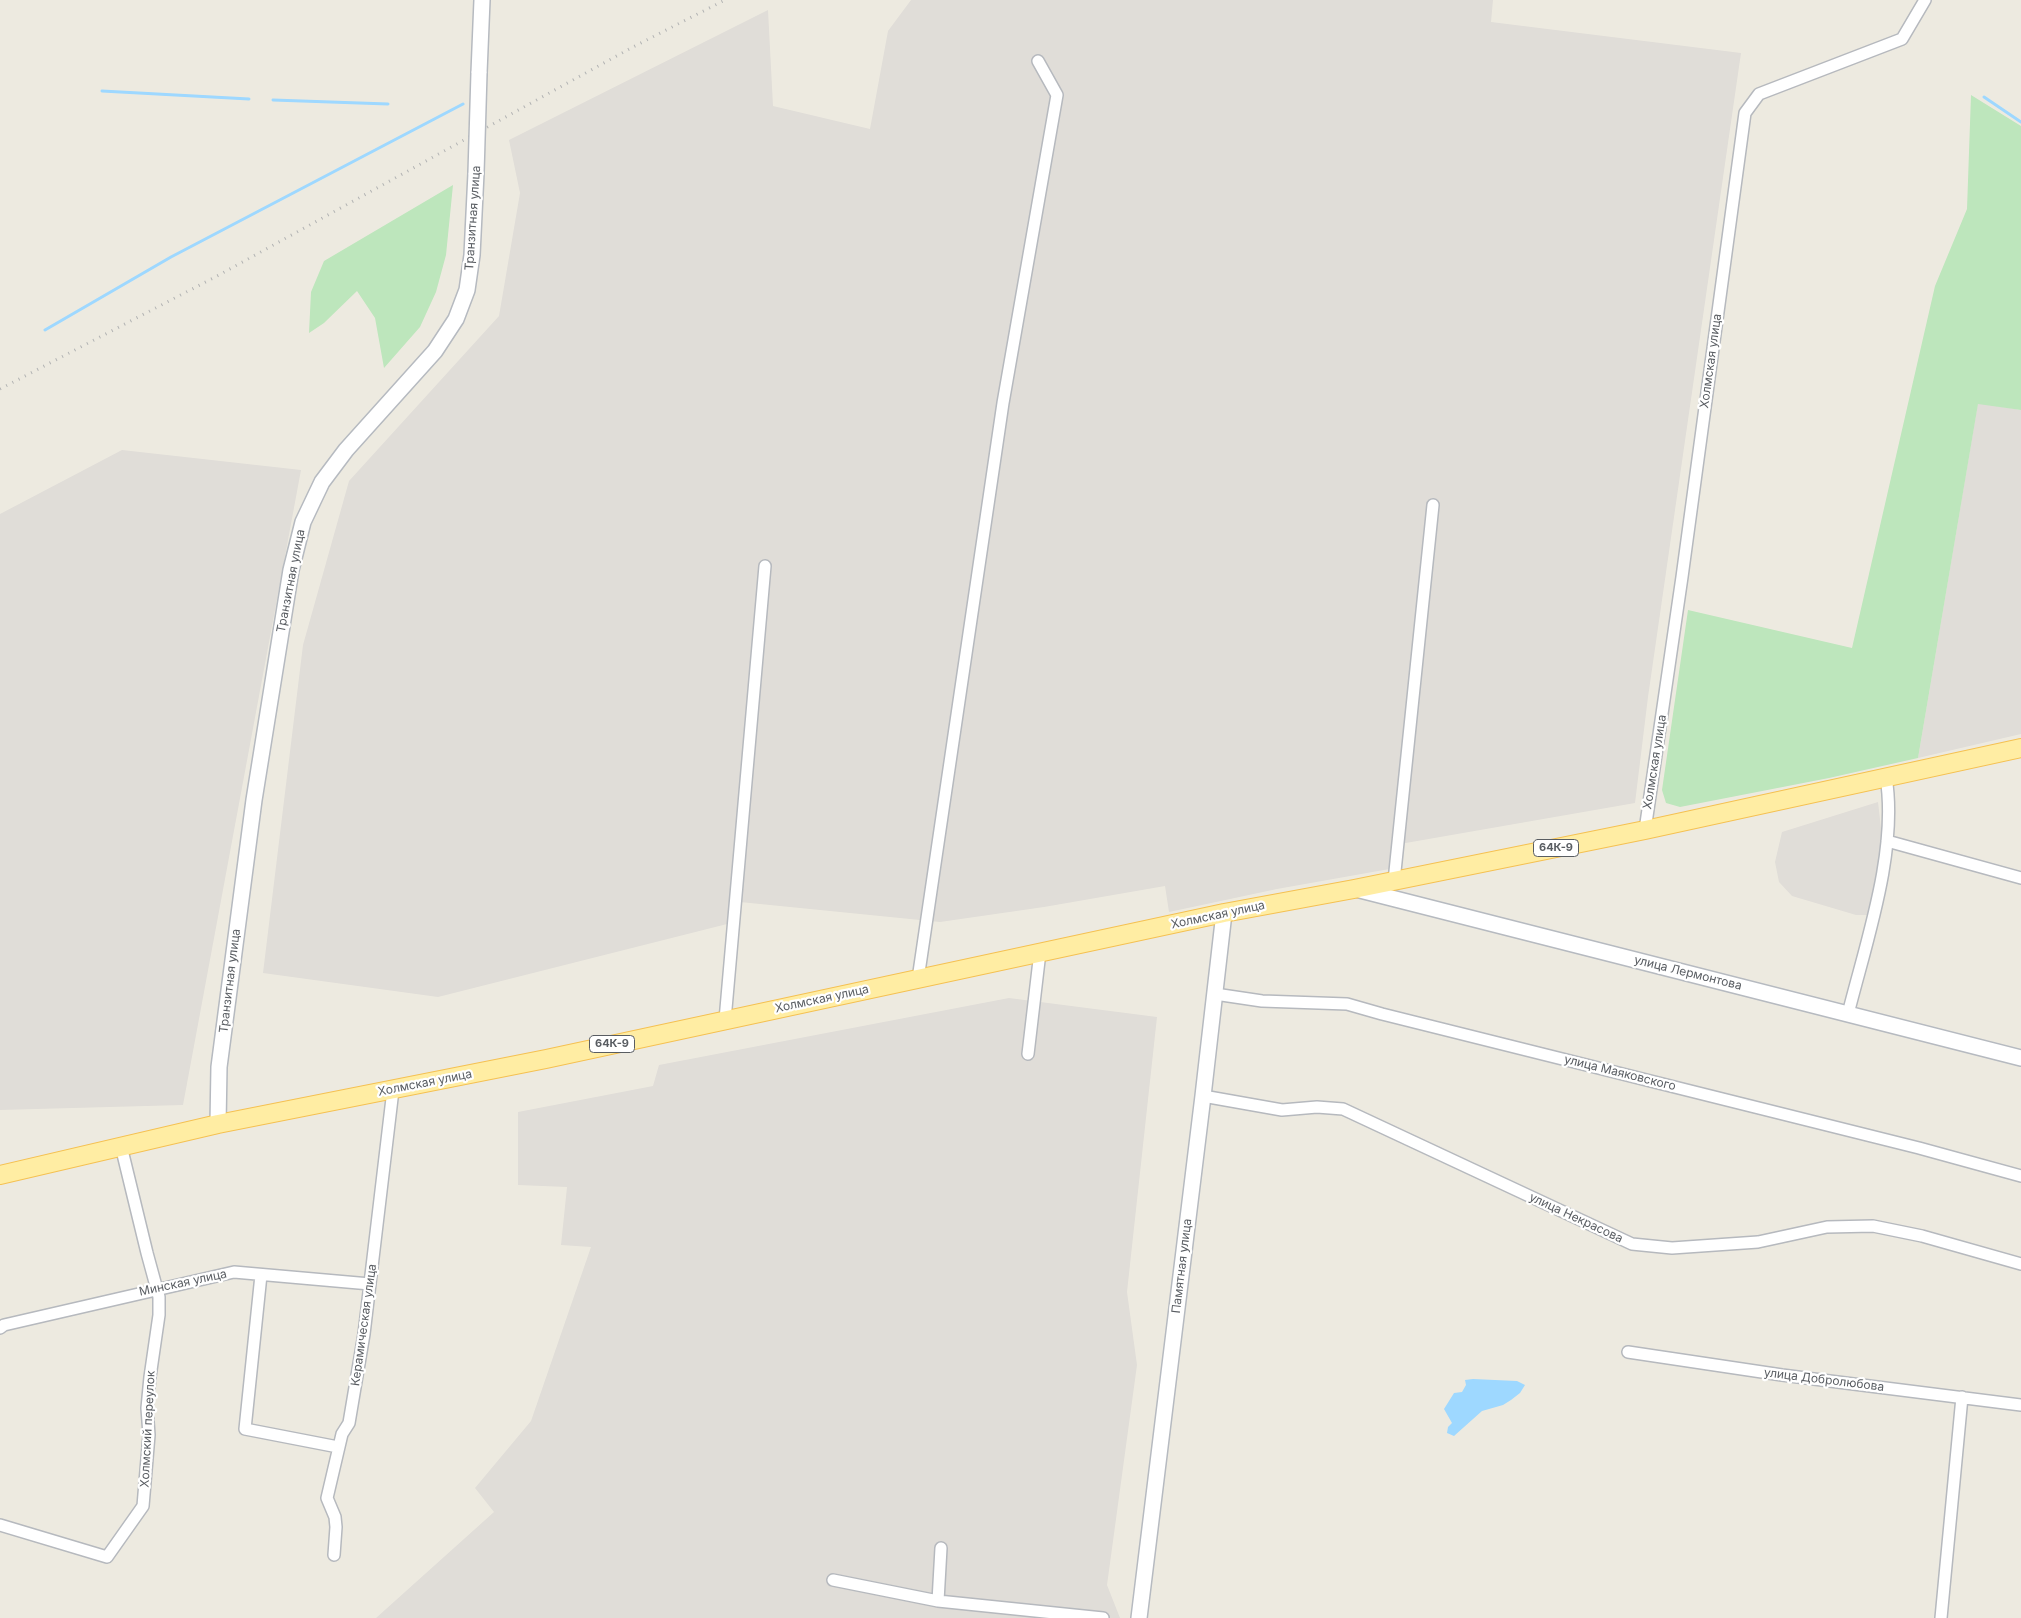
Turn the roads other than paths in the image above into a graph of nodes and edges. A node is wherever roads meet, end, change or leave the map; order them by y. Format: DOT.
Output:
graph roads {
  1 [pos="482,0"];
  2 [pos="1925,0"];
  3 [pos="1038,61"];
  4 [pos="1433,506"];
  5 [pos="766,566"];
  6 [pos="2021,748"];
  7 [pos="1886,778"];
  8 [pos="1644,830"];
  9 [pos="1887,841"];
  10 [pos="2021,878"];
  11 [pos="1394,881"];
  12 [pos="1354,889"];
  13 [pos="1224,913"];
  14 [pos="1040,952"];
  15 [pos="918,979"];
  16 [pos="1214,994"];
  17 [pos="1848,1014"];
  18 [pos="725,1020"];
  19 [pos="1028,1054"];
  20 [pos="2021,1058"];
  21 [pos="394,1090"];
  22 [pos="1203,1096"];
  23 [pos="218,1124"];
  24 [pos="121,1146"];
  25 [pos="0,1175"];
  26 [pos="2021,1176"];
  27 [pos="2021,1264"];
  28 [pos="261,1275"];
  29 [pos="370,1284"];
  30 [pos="156,1289"];
  31 [pos="0,1328"];
  32 [pos="1628,1352"];
  33 [pos="1962,1397"];
  34 [pos="2021,1405"];
  35 [pos="338,1448"];
  36 [pos="0,1525"];
  37 [pos="941,1548"];
  38 [pos="334,1556"];
  39 [pos="833,1580"];
  40 [pos="938,1601"];
  41 [pos="1103,1618"];
  42 [pos="1139,1618"];
  43 [pos="1940,1618"];
  1 -- 23 [label="street, Транзитная улица, bridge"];
  2 -- 8 [label="street, Холмская улица"];
  3 -- 15 [label="street"];
  4 -- 11 [label="street"];
  5 -- 18 [label="street"];
  6 -- 7 [label="main road, Холмская улица / 64К-9"];
  7 -- 8 [label="main road, Холмская улица / 64К-9"];
  7 -- 9 [label="street"];
  8 -- 11 [label="main road, Холмская улица / 64К-9"];
  9 -- 10 [label="street"];
  9 -- 17 [label="street"];
  11 -- 12 [label="main road, Холмская улица / 64К-9"];
  12 -- 13 [label="main road, Холмская улица / 64К-9"];
  12 -- 17 [label="street, улица Лермонтова"];
  13 -- 14 [label="main road, Холмская улица / 64К-9"];
  13 -- 16 [label="street, Памятная улица"];
  14 -- 15 [label="main road, Холмская улица / 64К-9"];
  14 -- 19 [label="street"];
  15 -- 18 [label="main road, Холмская улица / 64К-9"];
  16 -- 22 [label="street, Памятная улица"];
  16 -- 26 [label="street, улица Маяковского"];
  17 -- 20 [label="street, улица Лермонтова"];
  18 -- 21 [label="main road, Холмская улица / 64К-9"];
  21 -- 23 [label="main road, Холмская улица / 64К-9"];
  21 -- 29 [label="street, Керамическая улица"];
  22 -- 27 [label="street, улица Некрасова"];
  22 -- 42 [label="street, Памятная улица"];
  23 -- 24 [label="main road, Холмская улица / 64К-9"];
  24 -- 25 [label="main road, Холмская улица / 64К-9"];
  24 -- 30 [label="street, Холмский переулок"];
  28 -- 29 [label="street, Минская улица"];
  28 -- 30 [label="street, Минская улица"];
  28 -- 35 [label="street"];
  29 -- 35 [label="street, Керамическая улица"];
  30 -- 31 [label="street, Минская улица"];
  30 -- 36 [label="street, Холмский переулок"];
  32 -- 33 [label="street, улица Добролюбова"];
  33 -- 34 [label="street, улица Добролюбова"];
  33 -- 43 [label="street"];
  35 -- 38 [label="street, Керамическая улица"];
  37 -- 40 [label="street"];
  39 -- 40 [label="street"];
  40 -- 41 [label="street"];
}
